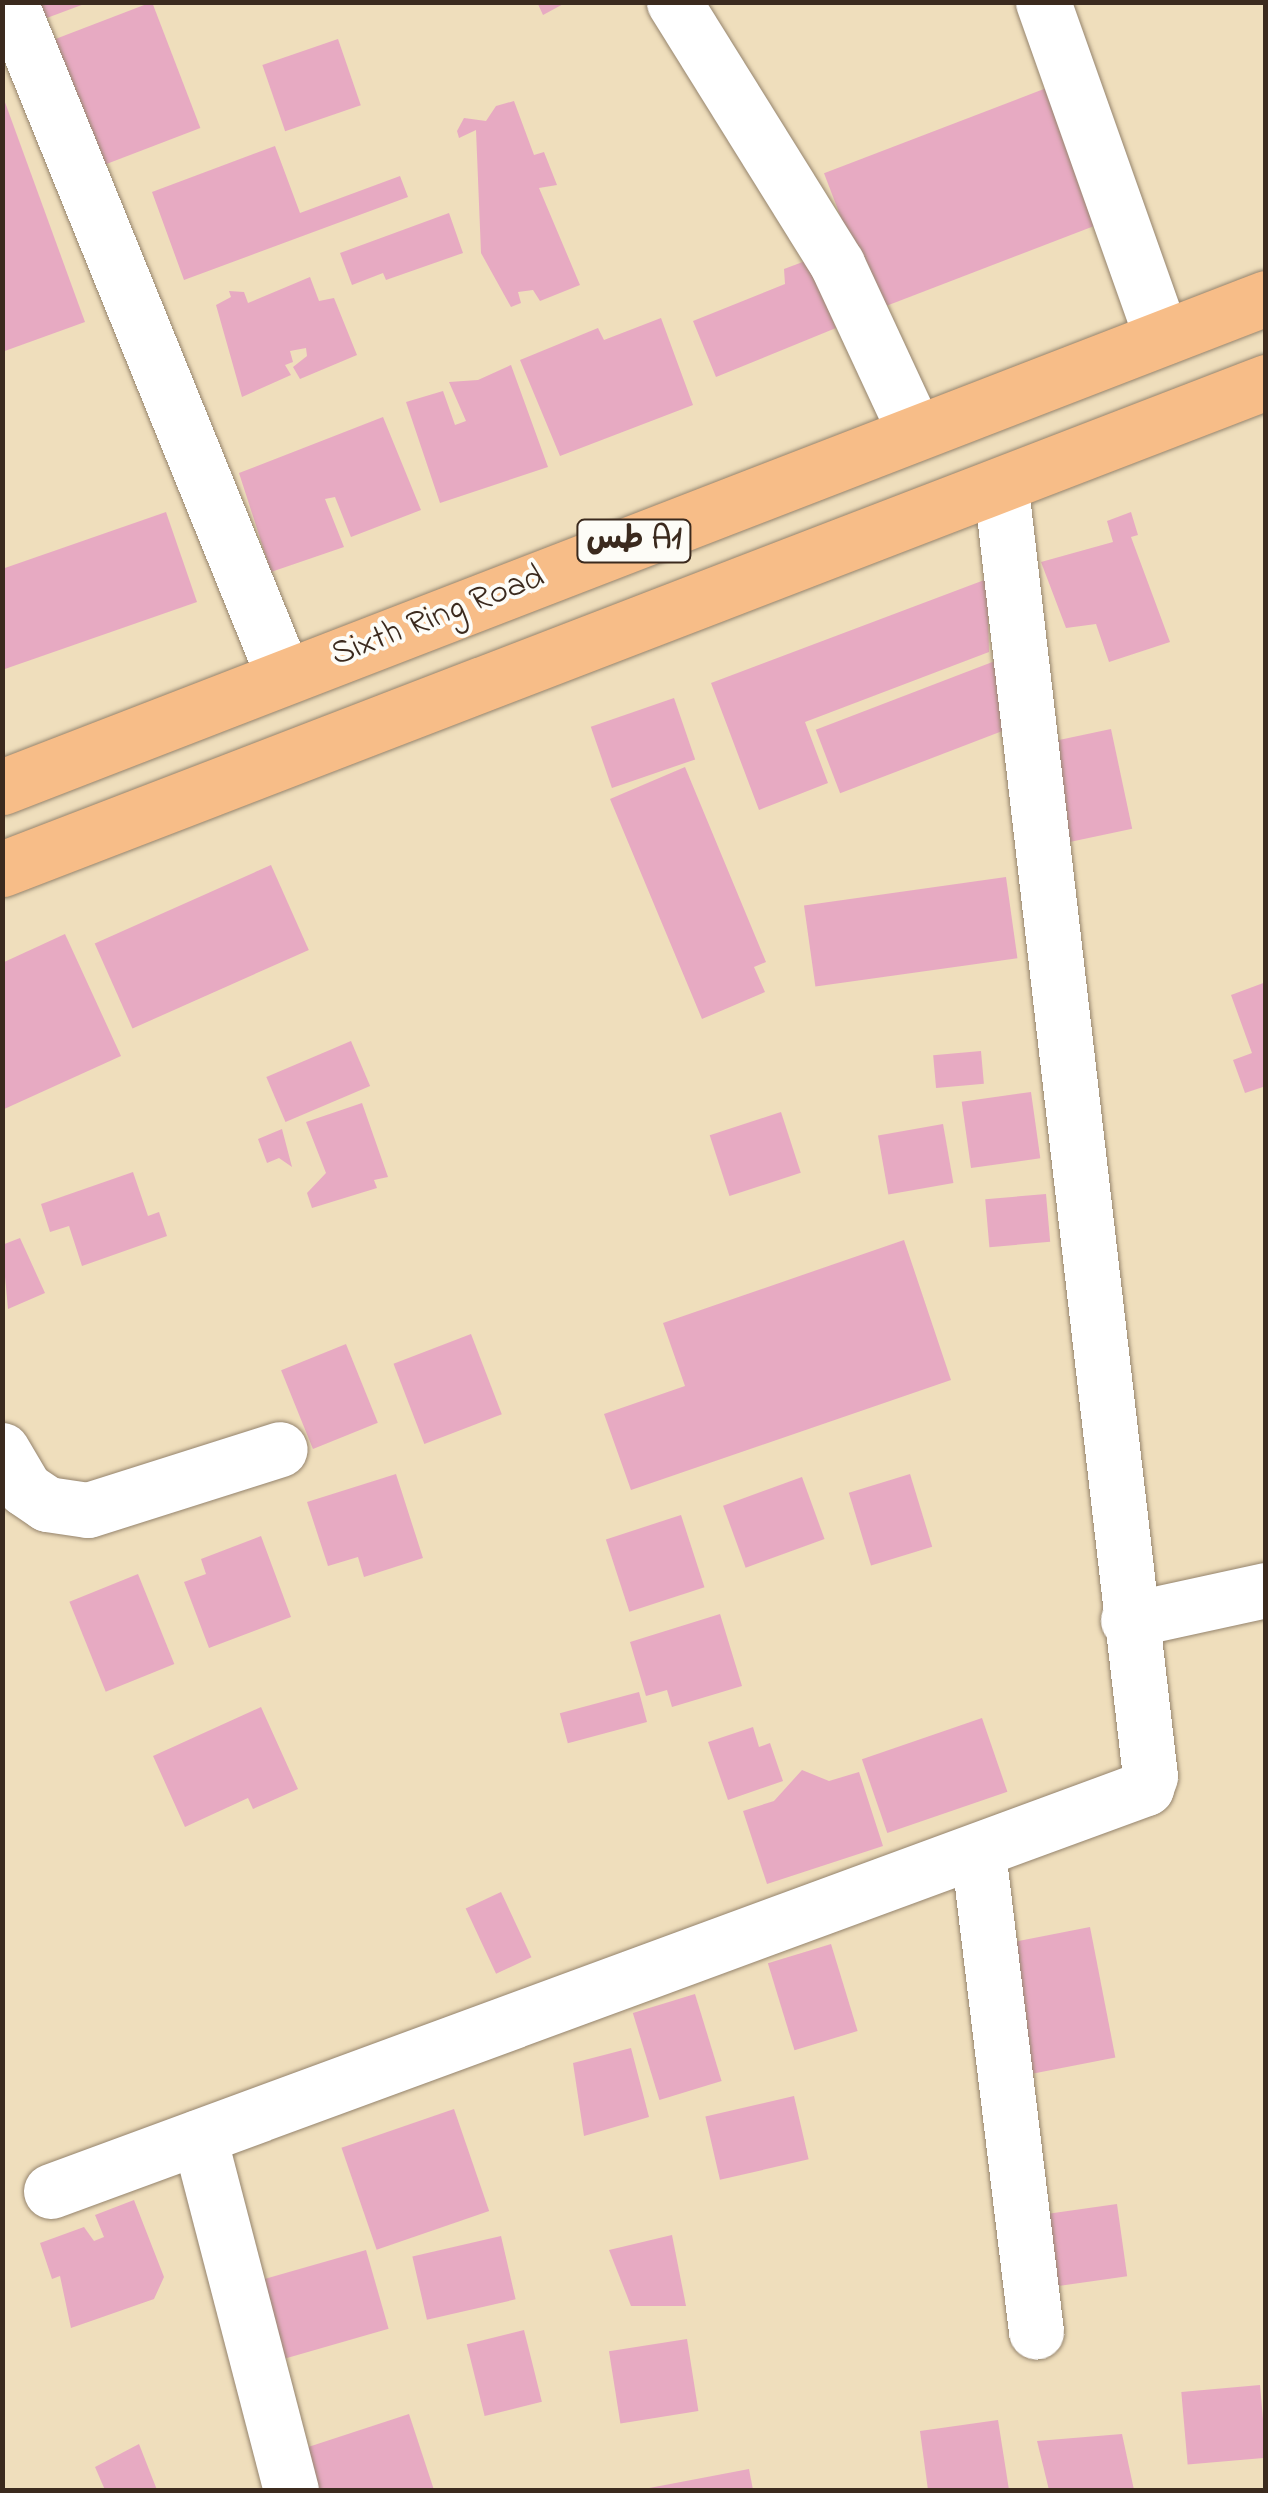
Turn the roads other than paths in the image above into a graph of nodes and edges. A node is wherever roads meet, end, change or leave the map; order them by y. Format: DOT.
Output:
graph roads {
  1 [pos="10,2"];
  2 [pos="674,2"];
  3 [pos="1042,2"];
  4 [pos="1266,298"];
  5 [pos="1162,338"];
  6 [pos="1266,382"];
  7 [pos="915,432"];
  8 [pos="837,462"];
  9 [pos="1001,488"];
  10 [pos="865,534"];
  11 [pos="284,677"];
  12 [pos="2,787"];
  13 [pos="2,869"];
  14 [pos="280,1449"];
  15 [pos="2,1450"];
  16 [pos="1266,1590"];
  17 [pos="1128,1620"];
  18 [pos="978,1852"];
  19 [pos="199,2136"];
  20 [pos="51,2191"];
  21 [pos="1036,2332"];
  22 [pos="291,2490"];
  1 -- 11 [label="street"];
  2 -- 7 [label="street"];
  3 -- 5 [label="street"];
  4 -- 5 [label="highway, Sixth Ring Road / طس A1"];
  5 -- 7 [label="highway, Sixth Ring Road / طس A1"];
  6 -- 9 [label="highway, طس A1"];
  7 -- 8 [label="highway, Sixth Ring Road / طس A1"];
  8 -- 10 [label="highway"];
  8 -- 11 [label="highway, Sixth Ring Road / طس A1"];
  9 -- 10 [label="highway, طس A1"];
  9 -- 17 [label="street"];
  10 -- 13 [label="highway, طس A1"];
  11 -- 12 [label="highway, Sixth Ring Road / طس A1"];
  14 -- 15 [label="street"];
  16 -- 17 [label="street"];
  17 -- 18 [label="street"];
  18 -- 19 [label="street"];
  18 -- 21 [label="street"];
  19 -- 20 [label="street"];
  19 -- 22 [label="street"];
}
